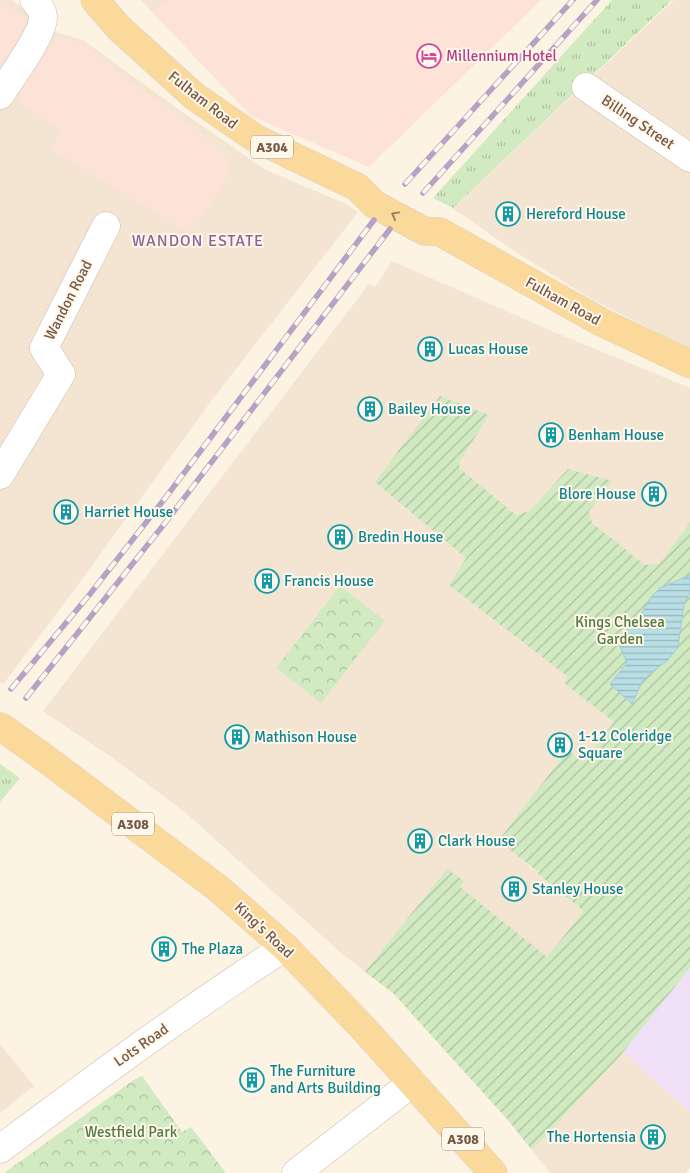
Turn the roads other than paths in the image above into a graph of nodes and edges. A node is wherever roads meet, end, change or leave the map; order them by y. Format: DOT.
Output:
graph roads {
  1 [pos="96,0"];
  2 [pos="39,9"];
  3 [pos="586,87"];
  4 [pos="0,95"];
  5 [pos="690,158"];
  6 [pos="106,226"];
  7 [pos="690,364"];
  8 [pos="0,474"];
  9 [pos="0,726"];
  10 [pos="285,947"];
  11 [pos="412,1083"];
  12 [pos="0,1149"];
  13 [pos="296,1173"];
  14 [pos="493,1173"];
  1 -- 7 [label="main road, Fulham Road / A304"];
  2 -- 4 [label="street"];
  3 -- 5 [label="street, Billing Street"];
  6 -- 8 [label="street, Wandon Road"];
  9 -- 10 [label="main road, King's Road / A308, bridge"];
  10 -- 11 [label="main road, King's Road / A308"];
  10 -- 12 [label="street, Lots Road"];
  11 -- 13 [label="street"];
  11 -- 14 [label="main road, King's Road / A308"];
}
